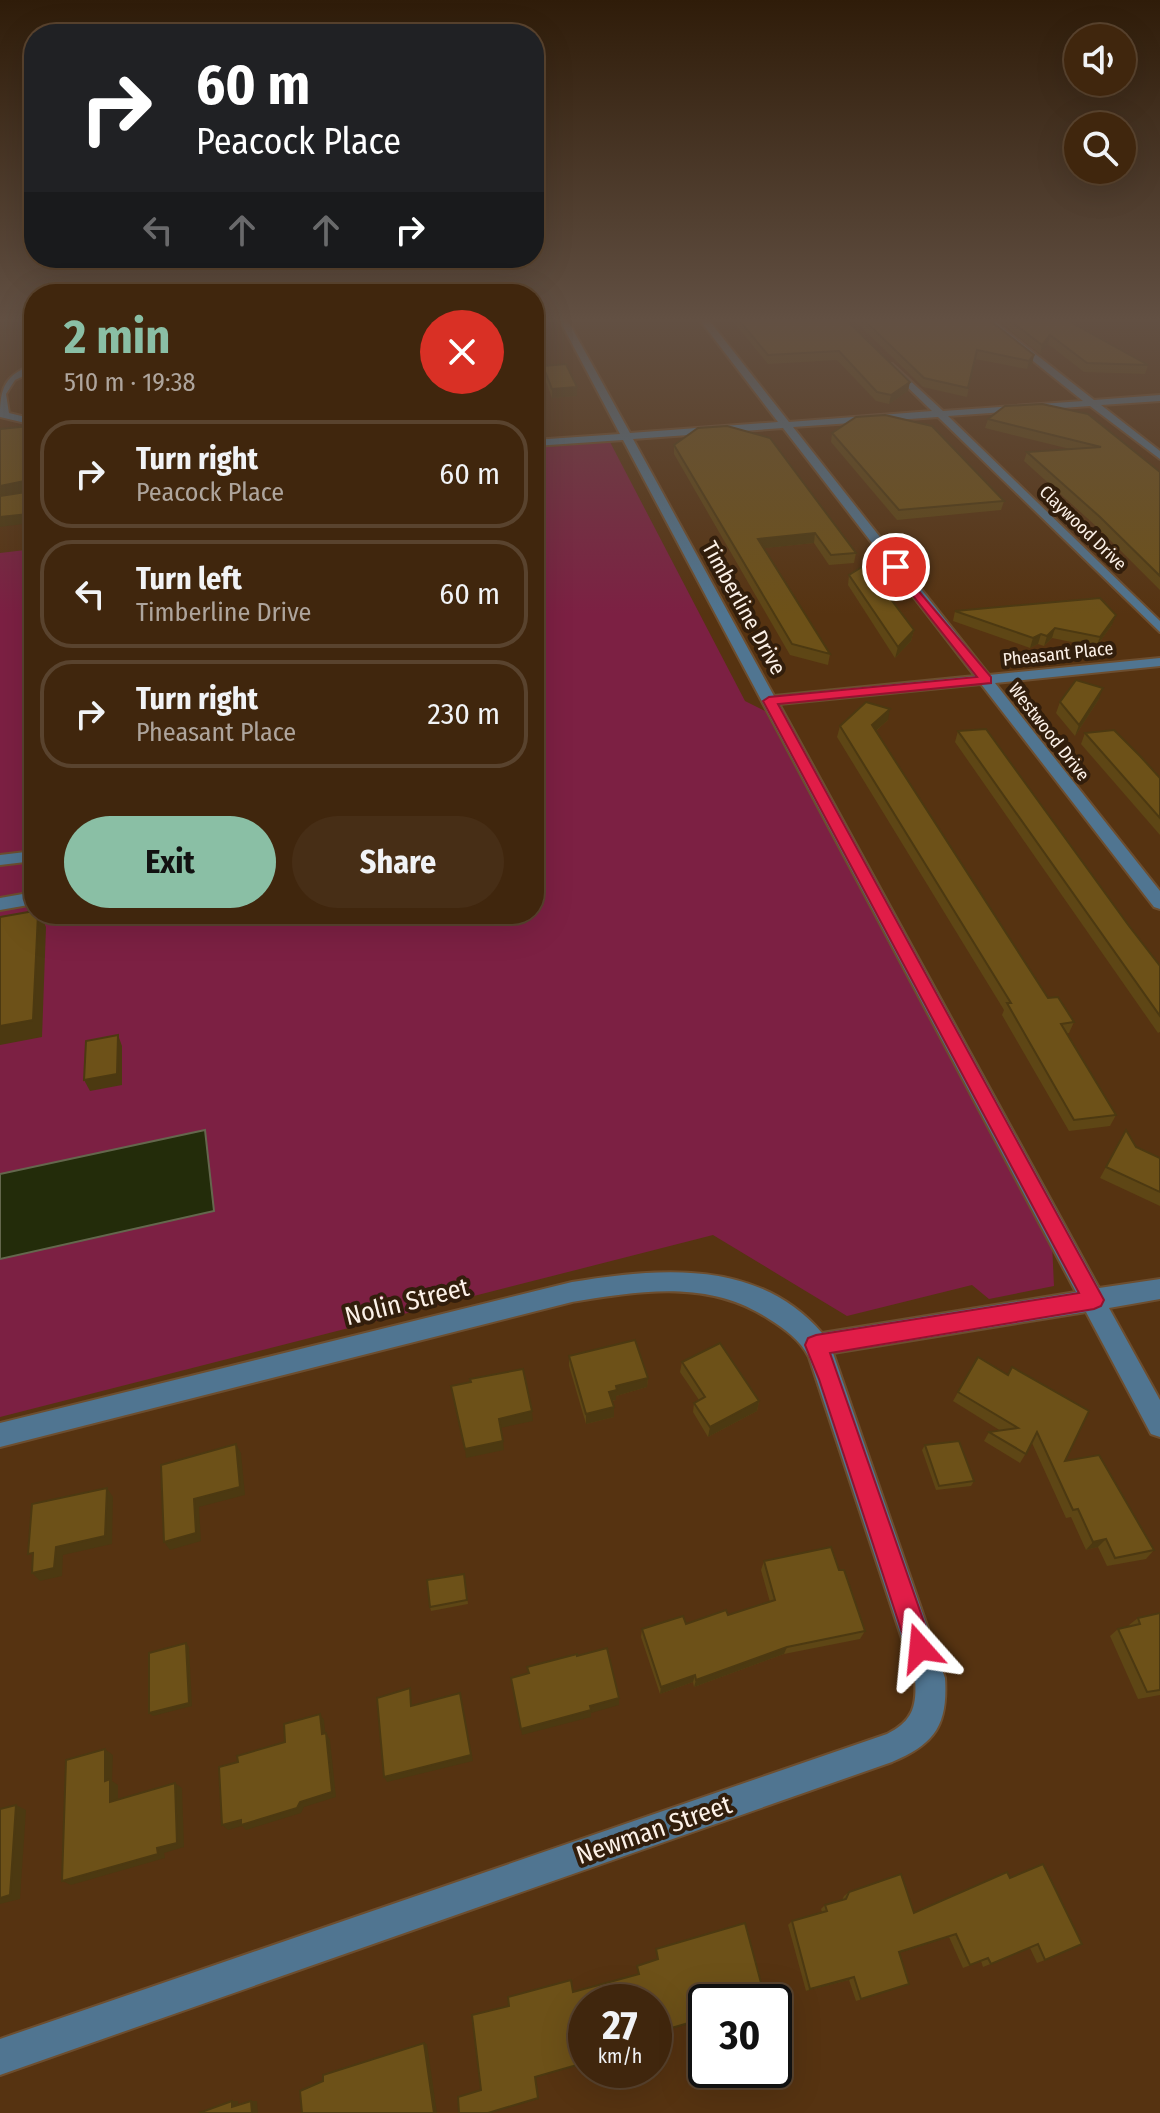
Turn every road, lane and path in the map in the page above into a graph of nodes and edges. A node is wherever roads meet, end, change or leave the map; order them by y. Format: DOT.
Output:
graph roads {
  1 [pos="616,418"];
  2 [pos="780,418"];
  3 [pos="890,418"];
  4 [pos="944,418"];
  5 [pos="1111,418"];
  6 [pos="786,425"];
  7 [pos="626,436"];
  8 [pos="1160,439"];
  9 [pos="1140,441"];
  10 [pos="544,442"];
  11 [pos="1160,456"];
  12 [pos="1160,628"];
  13 [pos="1160,662"];
  14 [pos="986,680"];
  15 [pos="769,701"];
  16 [pos="24,857"];
  17 [pos="0,860"];
  18 [pos="24,900"];
  19 [pos="1160,903"];
  20 [pos="0,904"];
  21 [pos="1160,1289"];
  22 [pos="1094,1300"];
  23 [pos="816,1345"];
  24 [pos="1160,1425"];
  25 [pos="0,1435"];
  26 [pos="0,2057"];
  1 -- 7 [label="street, Timberline Drive"];
  2 -- 6 [label="street, Westwood Drive"];
  3 -- 6 [label="street"];
  4 -- 12 [label="street, Claywood Drive"];
  5 -- 9 [label="street"];
  6 -- 7 [label="street"];
  6 -- 14 [label="street, Westwood Drive"];
  7 -- 10 [label="street"];
  7 -- 15 [label="street, Timberline Drive"];
  8 -- 9 [label="street"];
  9 -- 11 [label="street"];
  13 -- 14 [label="street, Pheasant Place"];
  14 -- 15 [label="street, Pheasant Place"];
  14 -- 19 [label="street, Westwood Drive"];
  15 -- 22 [label="street, Timberline Drive"];
  16 -- 17 [label="street"];
  18 -- 20 [label="street"];
  21 -- 22 [label="street"];
  22 -- 23 [label="street"];
  22 -- 24 [label="street, Timberline Drive"];
  23 -- 25 [label="street, Nolin Street"];
  23 -- 26 [label="street, Newman Street"];
}
